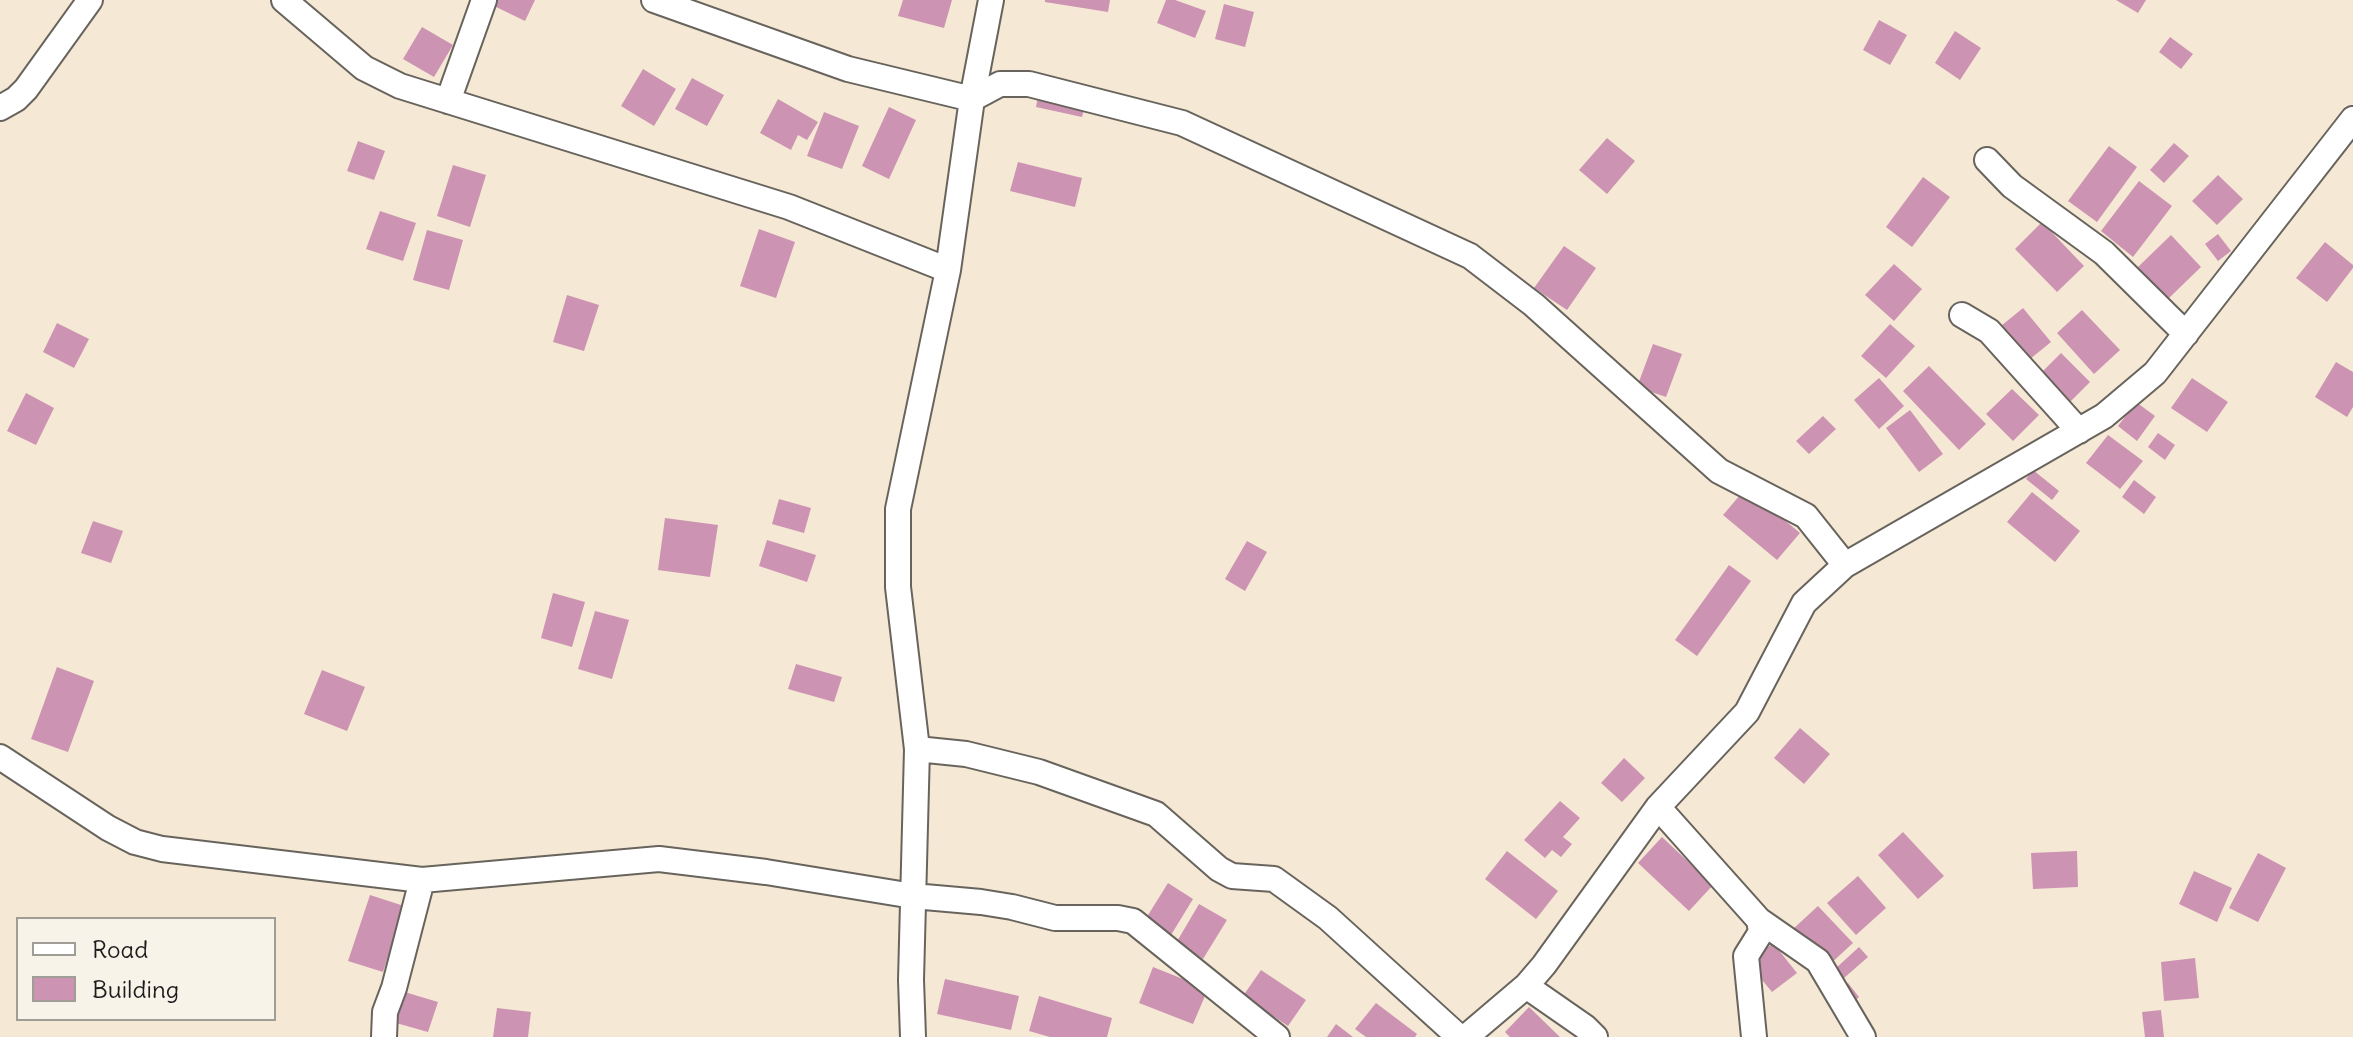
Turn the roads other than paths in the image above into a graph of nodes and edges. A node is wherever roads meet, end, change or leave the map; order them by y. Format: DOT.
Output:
graph roads {
  1 [pos="90,0"];
  2 [pos="284,0"];
  3 [pos="484,0"];
  4 [pos="654,0"];
  5 [pos="991,0"];
  6 [pos="972,99"];
  7 [pos="448,101"];
  8 [pos="0,108"];
  9 [pos="2353,119"];
  10 [pos="1987,160"];
  11 [pos="948,270"];
  12 [pos="1962,315"];
  13 [pos="2186,334"];
  14 [pos="2079,431"];
  15 [pos="1845,565"];
  16 [pos="917,749"];
  17 [pos="0,757"];
  18 [pos="1658,807"];
  19 [pos="422,880"];
  20 [pos="913,896"];
  21 [pos="1759,920"];
  22 [pos="1526,986"];
  23 [pos="384,1037"];
  24 [pos="913,1037"];
  25 [pos="1277,1037"];
  26 [pos="1459,1037"];
  27 [pos="1466,1037"];
  28 [pos="1595,1037"];
  29 [pos="1754,1037"];
  30 [pos="1863,1037"];
  1 -- 8 [label="street"];
  2 -- 7 [label="street"];
  3 -- 7 [label="street"];
  4 -- 6 [label="street"];
  5 -- 6 [label="street"];
  6 -- 11 [label="street"];
  6 -- 15 [label="street"];
  7 -- 11 [label="street"];
  9 -- 13 [label="street"];
  10 -- 13 [label="street"];
  11 -- 16 [label="street"];
  12 -- 14 [label="street"];
  13 -- 14 [label="street"];
  14 -- 15 [label="street"];
  15 -- 18 [label="street"];
  16 -- 20 [label="street"];
  16 -- 26 [label="street"];
  17 -- 19 [label="street"];
  18 -- 21 [label="street"];
  18 -- 22 [label="street"];
  19 -- 20 [label="street"];
  19 -- 23 [label="street"];
  20 -- 24 [label="street"];
  20 -- 25 [label="street"];
  21 -- 29 [label="street"];
  21 -- 30 [label="street"];
  22 -- 27 [label="street"];
  22 -- 28 [label="street"];
}
